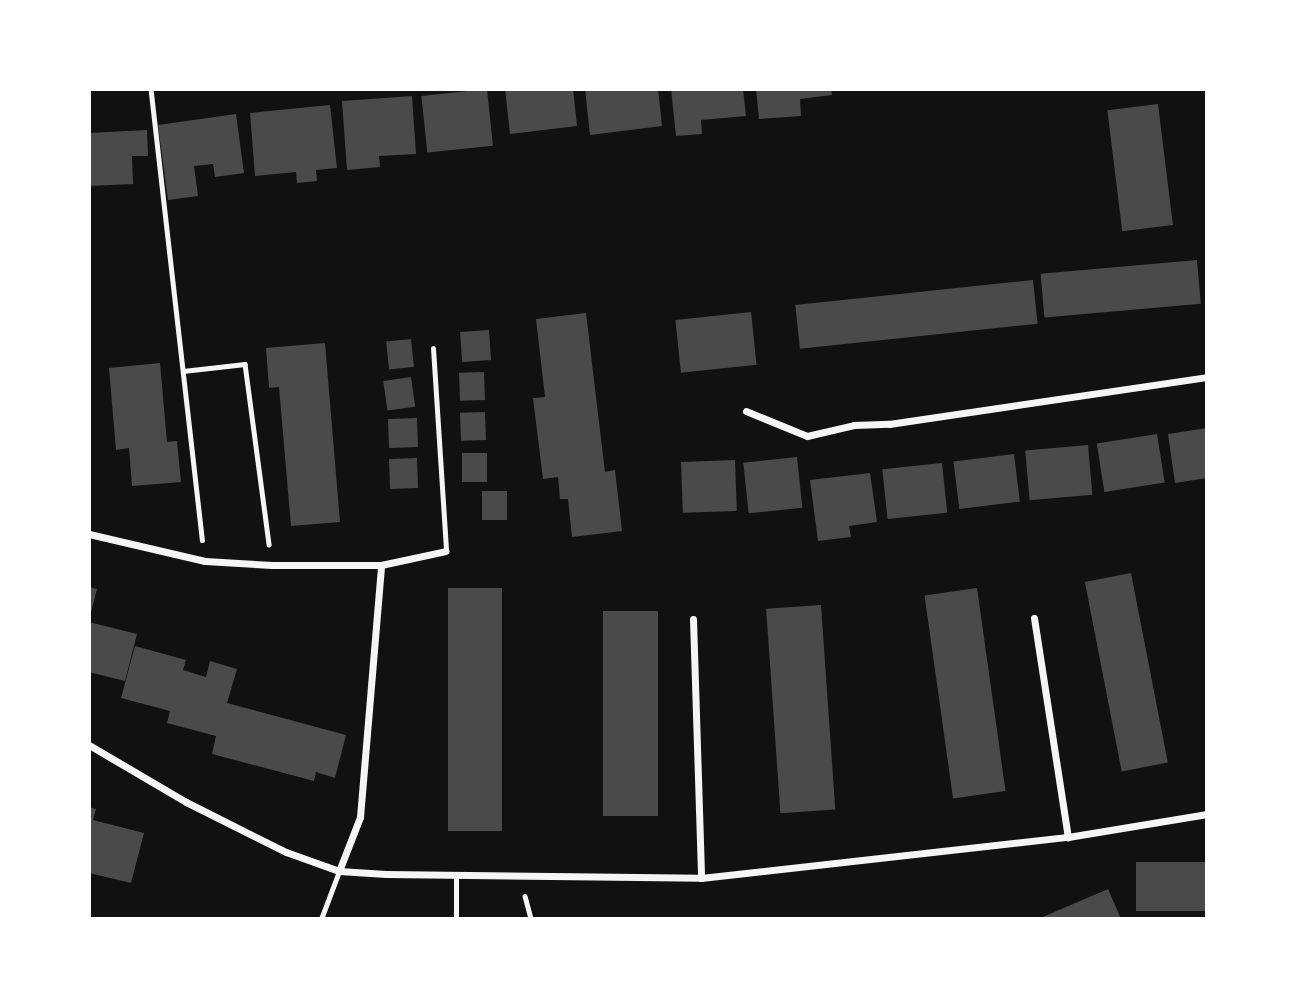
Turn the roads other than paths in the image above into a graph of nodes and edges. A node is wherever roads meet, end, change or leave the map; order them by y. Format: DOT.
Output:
graph roads {
  1 [pos="433,348"];
  2 [pos="1207,377"];
  3 [pos="746,411"];
  4 [pos="89,534"];
  5 [pos="446,551"];
  6 [pos="380,565"];
  7 [pos="1034,618"];
  8 [pos="692,619"];
  9 [pos="89,744"];
  10 [pos="1207,814"];
  11 [pos="1068,837"];
  12 [pos="339,871"];
  13 [pos="456,877"];
  14 [pos="701,878"];
  15 [pos="321,919"];
  16 [pos="456,919"];
  1 -- 5 [label="lane"];
  2 -- 3 [label="street"];
  4 -- 6 [label="street"];
  5 -- 6 [label="street"];
  6 -- 12 [label="street"];
  7 -- 11 [label="street"];
  8 -- 14 [label="street"];
  9 -- 12 [label="street"];
  10 -- 11 [label="street"];
  11 -- 14 [label="street"];
  12 -- 13 [label="street"];
  12 -- 15 [label="lane"];
  13 -- 14 [label="street"];
  13 -- 16 [label="lane"];
}
